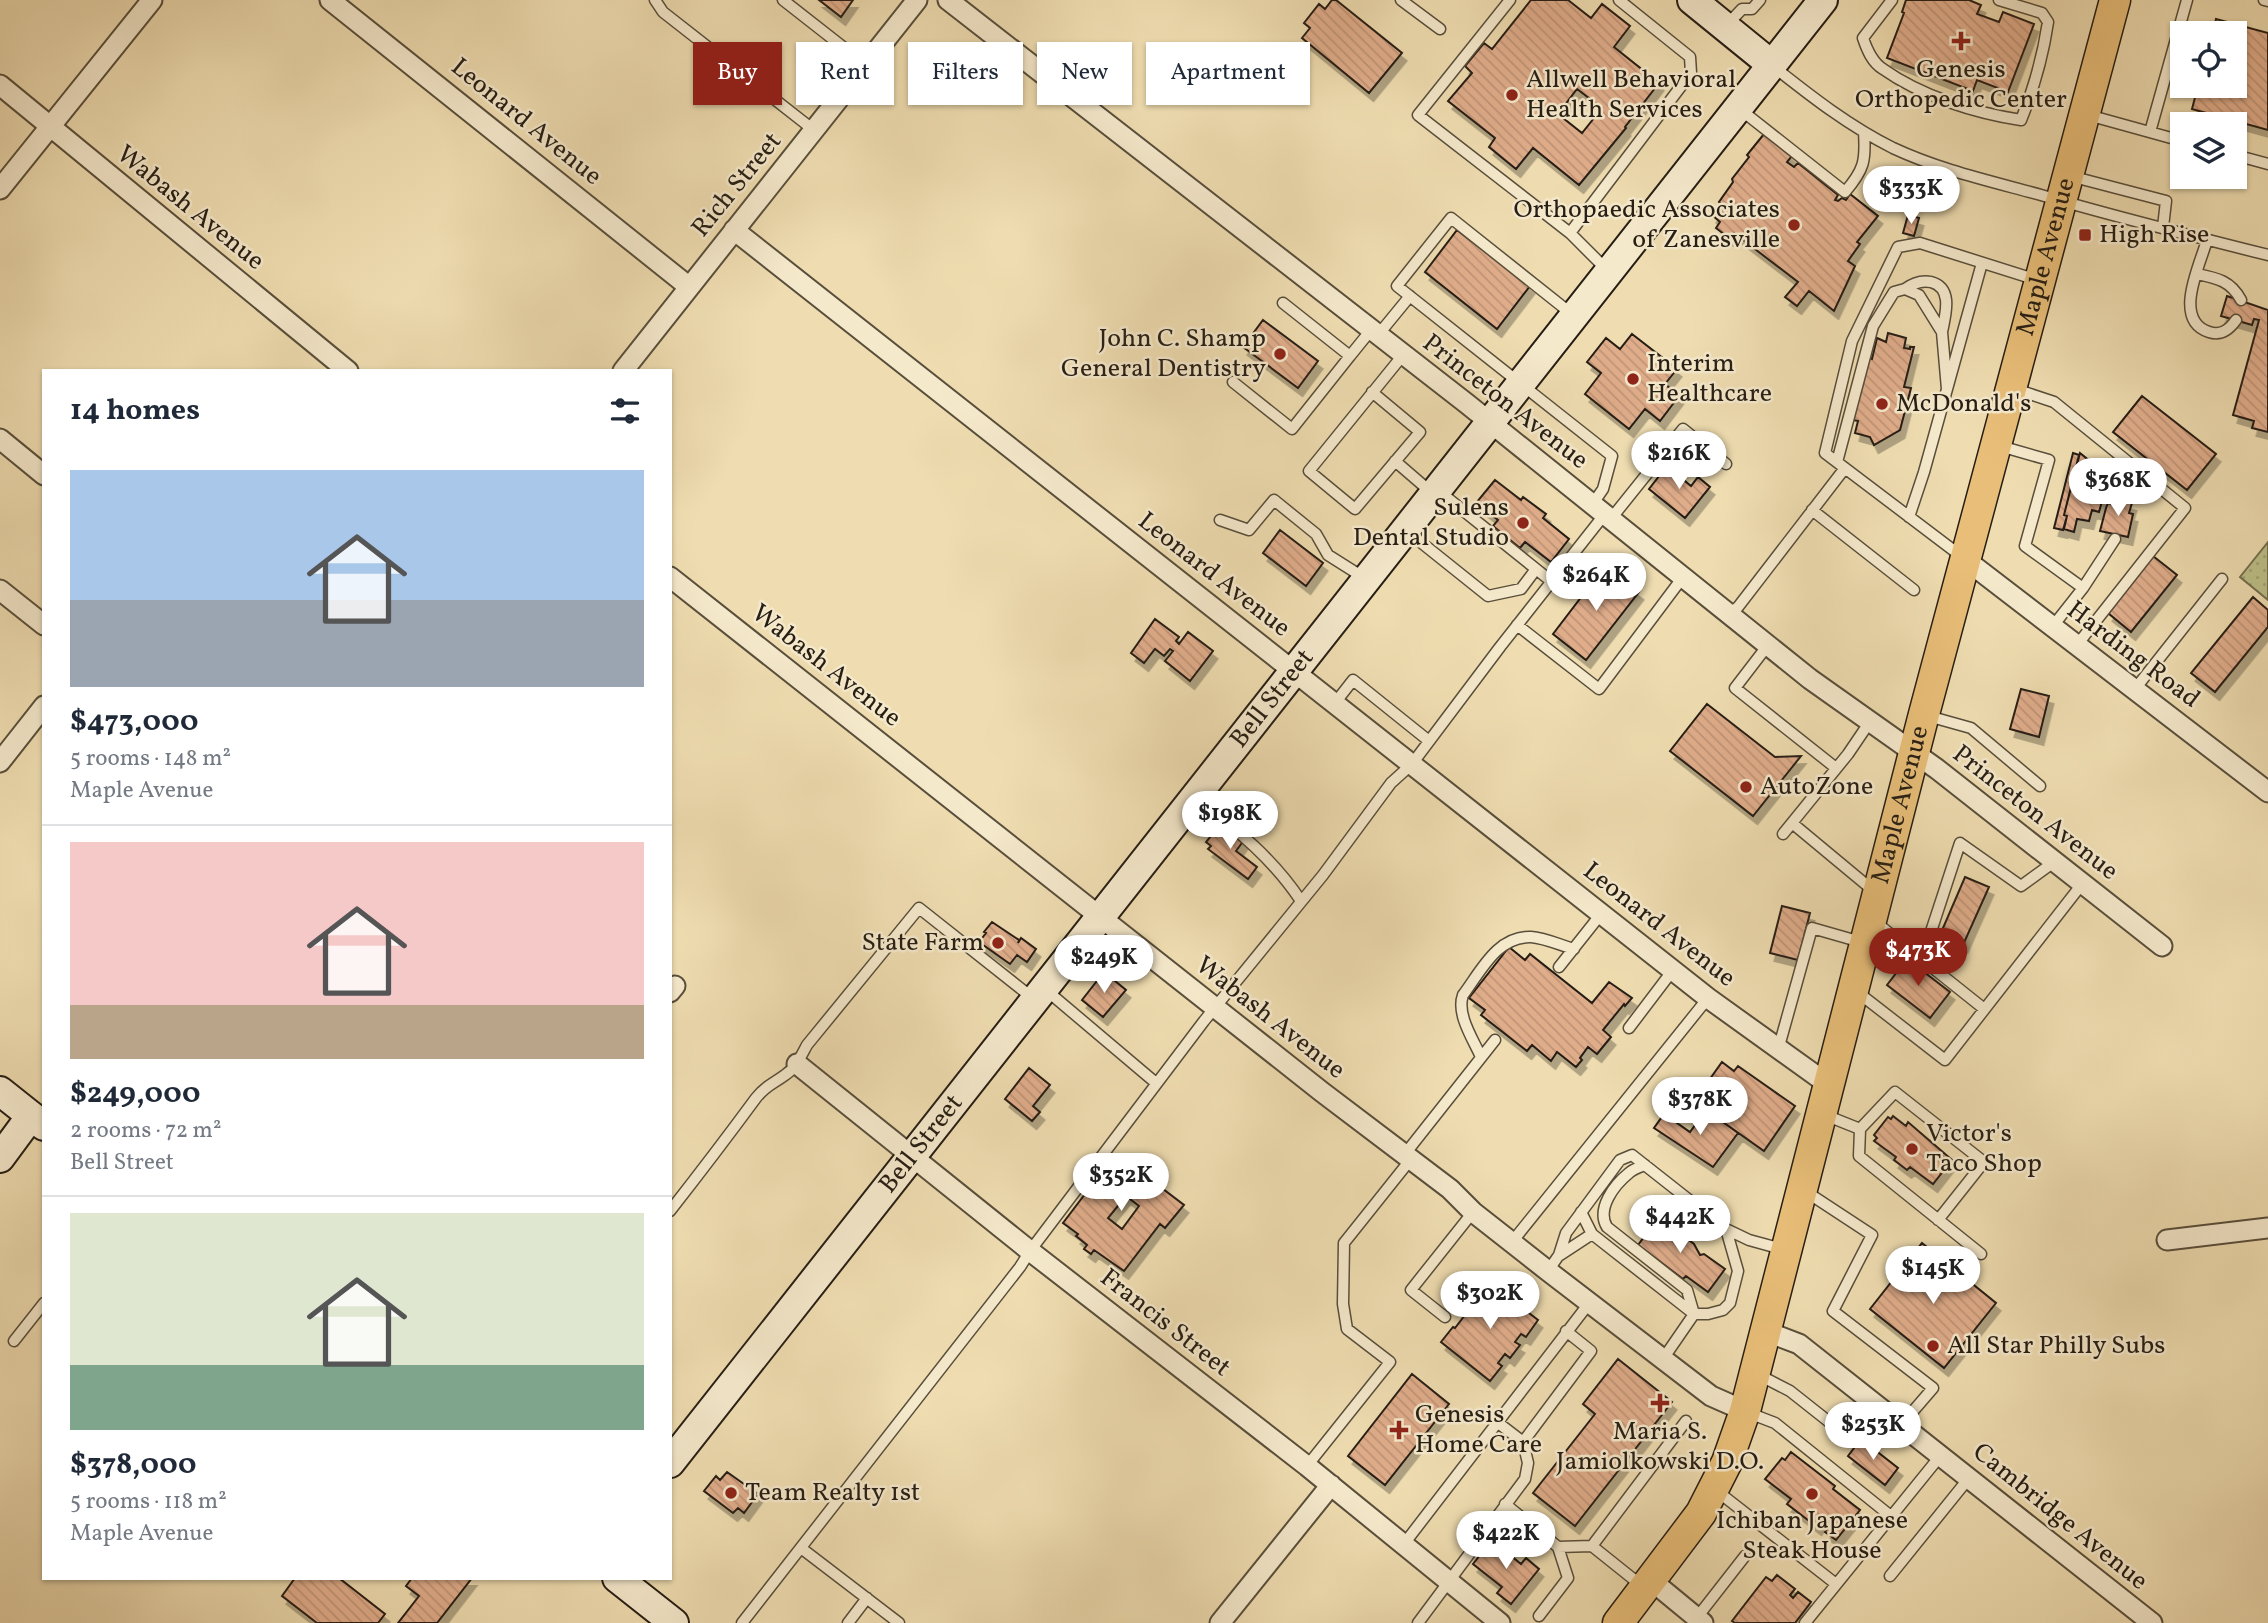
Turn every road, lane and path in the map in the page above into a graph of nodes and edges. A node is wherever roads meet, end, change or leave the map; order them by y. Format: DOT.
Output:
graph roads {
  1 [pos="152,0"];
  2 [pos="330,0"];
  3 [pos="655,0"];
  4 [pos="783,0"];
  5 [pos="917,0"];
  6 [pos="948,0"];
  7 [pos="1401,0"];
  8 [pos="1510,0"];
  9 [pos="1619,0"];
  10 [pos="1692,0"];
  11 [pos="1759,0"];
  12 [pos="1823,0"];
  13 [pos="1892,0"];
  14 [pos="1999,0"];
  15 [pos="2115,0"];
  16 [pos="2187,0"];
  17 [pos="1726,27"];
  18 [pos="1440,29"];
  19 [pos="837,42"];
  20 [pos="884,42"];
  21 [pos="1772,65"];
  22 [pos="0,85"];
  23 [pos="835,105"];
  24 [pos="1738,107"];
  25 [pos="2085,114"];
  26 [pos="51,127"];
  27 [pos="815,131"];
  28 [pos="1864,132"];
  29 [pos="2150,132"];
  30 [pos="2170,138"];
  31 [pos="2247,158"];
  32 [pos="2268,164"];
  33 [pos="2065,188"];
  34 [pos="0,189"];
  35 [pos="2163,227"];
  36 [pos="734,230"];
  37 [pos="1570,233"];
  38 [pos="2207,240"];
  39 [pos="2268,255"];
  40 [pos="1982,263"];
  41 [pos="1608,272"];
  42 [pos="2197,274"];
  43 [pos="2040,281"];
  44 [pos="688,286"];
  45 [pos="1905,289"];
  46 [pos="1409,296"];
  47 [pos="2241,300"];
  48 [pos="1283,303"];
  49 [pos="1574,315"];
  50 [pos="2236,320"];
  51 [pos="1374,332"];
  52 [pos="1942,332"];
  53 [pos="1403,355"];
  54 [pos="1350,356"];
  55 [pos="346,369"];
  56 [pos="625,369"];
  57 [pos="1233,382"];
  58 [pos="1520,383"];
  59 [pos="2012,388"];
  60 [pos="1947,389"];
  61 [pos="1373,392"];
  62 [pos="1490,422"];
  63 [pos="0,439"];
  64 [pos="1996,444"];
  65 [pos="1395,461"];
  66 [pos="1727,464"];
  67 [pos="1841,465"];
  68 [pos="42,473"];
  69 [pos="1435,492"];
  70 [pos="1812,510"];
  71 [pos="1602,513"];
  72 [pos="1909,517"];
  73 [pos="1220,520"];
  74 [pos="1405,530"];
  75 [pos="2115,539"];
  76 [pos="1966,560"];
  77 [pos="1536,569"];
  78 [pos="1683,577"];
  79 [pos="672,579"];
  80 [pos="1366,579"];
  81 [pos="2222,579"];
  82 [pos="1551,582"];
  83 [pos="2083,589"];
  84 [pos="0,590"];
  85 [pos="1914,590"];
  86 [pos="1729,614"];
  87 [pos="42,623"];
  88 [pos="1517,625"];
  89 [pos="2053,626"];
  90 [pos="1768,645"];
  91 [pos="2077,645"];
  92 [pos="1294,671"];
  93 [pos="2135,689"];
  94 [pos="1335,703"];
  95 [pos="42,709"];
  96 [pos="1924,714"];
  97 [pos="1869,723"];
  98 [pos="1429,741"];
  99 [pos="1914,753"];
  100 [pos="0,762"];
  101 [pos="1412,764"];
  102 [pos="1836,768"];
  103 [pos="2040,786"];
  104 [pos="2268,792"];
  105 [pos="1194,797"];
  106 [pos="1792,823"];
  107 [pos="1783,834"];
  108 [pos="2054,862"];
  109 [pos="2082,884"];
  110 [pos="1301,901"];
  111 [pos="1601,914"];
  112 [pos="1100,917"];
  113 [pos="1871,919"];
  114 [pos="2162,946"];
  115 [pos="1574,948"];
  116 [pos="1922,959"];
  117 [pos="1559,967"];
  118 [pos="1673,971"];
  119 [pos="1853,989"];
  120 [pos="1039,994"];
  121 [pos="1708,998"];
  122 [pos="1216,1007"];
  123 [pos="1983,1008"];
  124 [pos="1629,1028"];
  125 [pos="1495,1040"];
  126 [pos="1778,1050"];
  127 [pos="1481,1057"];
  128 [pos="797,1064"];
  129 [pos="1156,1083"];
  130 [pos="0,1091"];
  131 [pos="1825,1099"];
  132 [pos="40,1123"];
  133 [pos="1860,1129"];
  134 [pos="911,1155"];
  135 [pos="1408,1156"];
  136 [pos="0,1157"];
  137 [pos="1645,1165"];
  138 [pos="1801,1189"];
  139 [pos="672,1208"];
  140 [pos="1473,1212"];
  141 [pos="1581,1212"];
  142 [pos="1938,1220"];
  143 [pos="1726,1228"];
  144 [pos="2268,1228"];
  145 [pos="1592,1234"];
  146 [pos="2167,1240"];
  147 [pos="1512,1242"];
  148 [pos="1786,1250"];
  149 [pos="1030,1251"];
  150 [pos="1981,1254"];
  151 [pos="1553,1263"];
  152 [pos="1590,1303"];
  153 [pos="42,1306"];
  154 [pos="1694,1314"];
  155 [pos="1445,1317"];
  156 [pos="1566,1331"];
  157 [pos="1765,1331"];
  158 [pos="14,1342"];
  159 [pos="1663,1359"];
  160 [pos="1755,1373"];
  161 [pos="1745,1411"];
  162 [pos="1686,1421"];
  163 [pos="1497,1422"];
  164 [pos="1902,1424"];
  165 [pos="1852,1440"];
  166 [pos="1523,1442"];
  167 [pos="1941,1455"];
  168 [pos="672,1460"];
  169 [pos="1307,1466"];
  170 [pos="1969,1478"];
  171 [pos="1331,1485"];
  172 [pos="1714,1489"];
  173 [pos="1505,1504"];
  174 [pos="1892,1517"];
  175 [pos="1404,1544"];
  176 [pos="1592,1546"];
  177 [pos="1558,1547"];
  178 [pos="801,1548"];
  179 [pos="1745,1556"];
  180 [pos="1890,1576"];
  181 [pos="620,1580"];
  182 [pos="1449,1582"];
  183 [pos="1836,1584"];
  184 [pos="1649,1585"];
  185 [pos="867,1598"];
  186 [pos="1539,1616"];
  187 [pos="1698,1621"];
  188 [pos="674,1623"];
  189 [pos="742,1623"];
  190 [pos="848,1623"];
  191 [pos="899,1623"];
  192 [pos="1220,1623"];
  193 [pos="1418,1623"];
  194 [pos="1500,1623"];
  195 [pos="1618,1623"];
  196 [pos="1805,1623"];
  197 [pos="2152,1623"];
  1 -- 26 [label="street"];
  2 -- 44 [label="street, Leonard Avenue"];
  3 -- 27 [label="lane"];
  4 -- 19 [label="lane"];
  5 -- 20 [label="street, Rich Street"];
  6 -- 51 [label="street, Princeton Avenue"];
  7 -- 18 [label="lane"];
  8 -- 37 [label="lane"];
  9 -- 37 [label="lane"];
  10 -- 17 [label="street"];
  11 -- 17 [label="lane"];
  12 -- 21 [label="street, Bell Street"];
  13 -- 14 [label="lane"];
  15 -- 25 [label="main road, Maple Avenue"];
  16 -- 29 [label="lane"];
  17 -- 21 [label="street"];
  21 -- 24 [label="street, Bell Street"];
  21 -- 28 [label="lane"];
  22 -- 26 [label="street, Wabash Avenue"];
  23 -- 27 [label="street, Rich Street"];
  24 -- 28 [label="lane"];
  24 -- 41 [label="street, Bell Street"];
  25 -- 29 [label="lane"];
  25 -- 33 [label="main road, Maple Avenue"];
  26 -- 34 [label="street"];
  26 -- 55 [label="street, Wabash Avenue"];
  27 -- 36 [label="street, Rich Street"];
  28 -- 33 [label="lane"];
  29 -- 30 [label="lane"];
  31 -- 32 [label="lane"];
  33 -- 35 [label="lane"];
  33 -- 35 [label="lane"];
  33 -- 43 [label="main road, Maple Avenue"];
  35 -- 38 [label="lane"];
  36 -- 44 [label="street, Rich Street"];
  36 -- 92 [label="street, Leonard Avenue"];
  37 -- 41 [label="lane"];
  38 -- 39 [label="lane"];
  38 -- 42 [label="lane"];
  40 -- 43 [label="lane"];
  40 -- 60 [label="lane"];
  40 -- 67 [label="lane"];
  41 -- 49 [label="street, Bell Street"];
  42 -- 47 [label="lane"];
  42 -- 50 [label="lane"];
  43 -- 59 [label="main road, Maple Avenue"];
  44 -- 56 [label="street, Rich Street"];
  45 -- 52 [label="lane"];
  45 -- 52 [label="lane"];
  45 -- 67 [label="lane"];
  46 -- 49 [label="lane"];
  46 -- 51 [label="lane"];
  46 -- 58 [label="lane"];
  48 -- 54 [label="lane"];
  49 -- 58 [label="street, Bell Street"];
  51 -- 53 [label="street, Princeton Avenue"];
  51 -- 54 [label="lane"];
  52 -- 60 [label="lane"];
  53 -- 61 [label="lane"];
  53 -- 62 [label="street, Princeton Avenue"];
  54 -- 57 [label="lane"];
  58 -- 62 [label="street, Bell Street"];
  58 -- 71 [label="lane"];
  59 -- 64 [label="main road, Maple Avenue"];
  59 -- 91 [label="lane"];
  60 -- 72 [label="lane"];
  61 -- 65 [label="lane"];
  61 -- 65 [label="lane"];
  62 -- 69 [label="street, Bell Street"];
  62 -- 71 [label="street, Princeton Avenue"];
  63 -- 68 [label="street"];
  64 -- 76 [label="main road, Maple Avenue"];
  64 -- 83 [label="lane"];
  65 -- 69 [label="lane"];
  66 -- 71 [label="lane"];
  67 -- 70 [label="lane"];
  67 -- 72 [label="lane"];
  69 -- 74 [label="street, Bell Street"];
  69 -- 77 [label="lane"];
  70 -- 85 [label="lane"];
  70 -- 86 [label="lane"];
  71 -- 78 [label="street, Princeton Avenue"];
  71 -- 82 [label="lane"];
  72 -- 76 [label="lane"];
  73 -- 80 [label="lane"];
  74 -- 77 [label="lane"];
  74 -- 80 [label="street, Bell Street"];
  75 -- 83 [label="lane"];
  76 -- 89 [label="street, Harding Road"];
  76 -- 96 [label="main road, Maple Avenue"];
  77 -- 82 [label="lane"];
  78 -- 86 [label="street, Princeton Avenue"];
  78 -- 88 [label="lane"];
  79 -- 112 [label="street, Wabash Avenue"];
  80 -- 92 [label="street, Bell Street"];
  81 -- 93 [label="lane"];
  82 -- 88 [label="lane"];
  83 -- 89 [label="lane"];
  84 -- 87 [label="street"];
  86 -- 90 [label="street, Princeton Avenue"];
  88 -- 98 [label="lane"];
  89 -- 91 [label="street, Harding Road"];
  90 -- 97 [label="street, Princeton Avenue"];
  90 -- 102 [label="lane"];
  91 -- 93 [label="street, Harding Road"];
  92 -- 94 [label="street, Leonard Avenue"];
  92 -- 105 [label="street, Bell Street"];
  93 -- 104 [label="street, Harding Road"];
  94 -- 98 [label="lane"];
  94 -- 101 [label="street, Leonard Avenue"];
  95 -- 100 [label="street"];
  96 -- 99 [label="main road, Maple Avenue"];
  96 -- 103 [label="lane"];
  97 -- 99 [label="street, Princeton Avenue"];
  97 -- 102 [label="lane"];
  98 -- 101 [label="lane"];
  99 -- 108 [label="street, Princeton Avenue"];
  99 -- 113 [label="main road, Maple Avenue"];
  101 -- 110 [label="lane"];
  101 -- 111 [label="street, Leonard Avenue"];
  102 -- 106 [label="lane"];
  105 -- 110 [label="lane"];
  105 -- 112 [label="street, Bell Street"];
  106 -- 107 [label="lane"];
  106 -- 113 [label="lane"];
  108 -- 109 [label="street, Princeton Avenue"];
  108 -- 116 [label="lane"];
  109 -- 114 [label="street, Princeton Avenue"];
  109 -- 123 [label="lane"];
  110 -- 122 [label="lane"];
  111 -- 115 [label="lane"];
  111 -- 118 [label="street, Leonard Avenue"];
  112 -- 120 [label="street, Bell Street"];
  112 -- 122 [label="street, Wabash Avenue"];
  113 -- 116 [label="lane"];
  113 -- 119 [label="main road, Maple Avenue"];
  113 -- 126 [label="lane"];
  115 -- 117 [label="lane"];
  115 -- 127 [label="lane"];
  116 -- 123 [label="lane"];
  118 -- 121 [label="street, Leonard Avenue"];
  118 -- 124 [label="lane"];
  119 -- 123 [label="lane"];
  119 -- 131 [label="main road, Maple Avenue"];
  120 -- 128 [label="lane"];
  120 -- 129 [label="lane"];
  120 -- 134 [label="street, Bell Street"];
  121 -- 126 [label="street, Leonard Avenue"];
  121 -- 147 [label="lane"];
  122 -- 129 [label="lane"];
  122 -- 135 [label="street, Wabash Avenue"];
  125 -- 127 [label="lane"];
  126 -- 131 [label="street, Leonard Avenue"];
  127 -- 135 [label="lane"];
  128 -- 134 [label="street, Francis Street"];
  128 -- 139 [label="lane"];
  129 -- 149 [label="lane"];
  130 -- 132 [label="street"];
  131 -- 133 [label="lane"];
  131 -- 138 [label="main road, Maple Avenue"];
  132 -- 136 [label="street"];
  133 -- 142 [label="lane"];
  133 -- 142 [label="lane"];
  134 -- 149 [label="street, Francis Street"];
  134 -- 168 [label="street, Bell Street"];
  135 -- 140 [label="street, Wabash Avenue"];
  135 -- 169 [label="lane"];
  137 -- 141 [label="lane"];
  137 -- 143 [label="lane"];
  137 -- 154 [label="lane"];
  138 -- 148 [label="main road, Maple Avenue"];
  138 -- 164 [label="lane"];
  140 -- 147 [label="street, Wabash Avenue"];
  140 -- 155 [label="lane"];
  141 -- 145 [label="lane"];
  141 -- 151 [label="lane"];
  142 -- 150 [label="lane"];
  143 -- 148 [label="lane"];
  143 -- 154 [label="lane"];
  144 -- 146 [label="street"];
  145 -- 151 [label="lane"];
  145 -- 154 [label="lane"];
  147 -- 151 [label="street, Wabash Avenue"];
  148 -- 157 [label="main road, Maple Avenue"];
  149 -- 169 [label="street, Francis Street"];
  149 -- 178 [label="lane"];
  151 -- 152 [label="street, Wabash Avenue"];
  152 -- 156 [label="lane"];
  152 -- 159 [label="street, Wabash Avenue"];
  153 -- 158 [label="lane"];
  154 -- 159 [label="lane"];
  156 -- 163 [label="lane"];
  156 -- 166 [label="lane"];
  157 -- 160 [label="main road, Maple Avenue"];
  157 -- 164 [label="street, Cambridge Avenue"];
  159 -- 161 [label="street, Wabash Avenue"];
  160 -- 161 [label="main road, Maple Avenue"];
  160 -- 165 [label="lane"];
  161 -- 172 [label="main road, Maple Avenue"];
  161 -- 174 [label="lane"];
  162 -- 176 [label="lane"];
  163 -- 166 [label="lane"];
  163 -- 175 [label="lane"];
  164 -- 167 [label="street, Cambridge Avenue"];
  166 -- 173 [label="lane"];
  167 -- 170 [label="street, Cambridge Avenue"];
  167 -- 174 [label="lane"];
  169 -- 171 [label="street, Francis Street"];
  170 -- 180 [label="lane"];
  170 -- 197 [label="street, Cambridge Avenue"];
  171 -- 175 [label="street, Francis Street"];
  171 -- 192 [label="street"];
  172 -- 183 [label="lane"];
  172 -- 184 [label="main road, Maple Avenue"];
  173 -- 177 [label="lane"];
  173 -- 182 [label="lane"];
  174 -- 183 [label="lane"];
  175 -- 182 [label="street, Francis Street"];
  176 -- 177 [label="lane"];
  176 -- 184 [label="lane"];
  177 -- 186 [label="lane"];
  178 -- 185 [label="lane"];
  178 -- 189 [label="lane"];
  179 -- 187 [label="lane"];
  181 -- 188 [label="street"];
  182 -- 193 [label="lane"];
  182 -- 194 [label="street, Francis Street"];
  183 -- 196 [label="lane"];
  184 -- 187 [label="street"];
  184 -- 195 [label="main road, Maple Avenue"];
  185 -- 190 [label="lane"];
  185 -- 191 [label="lane"];
}
